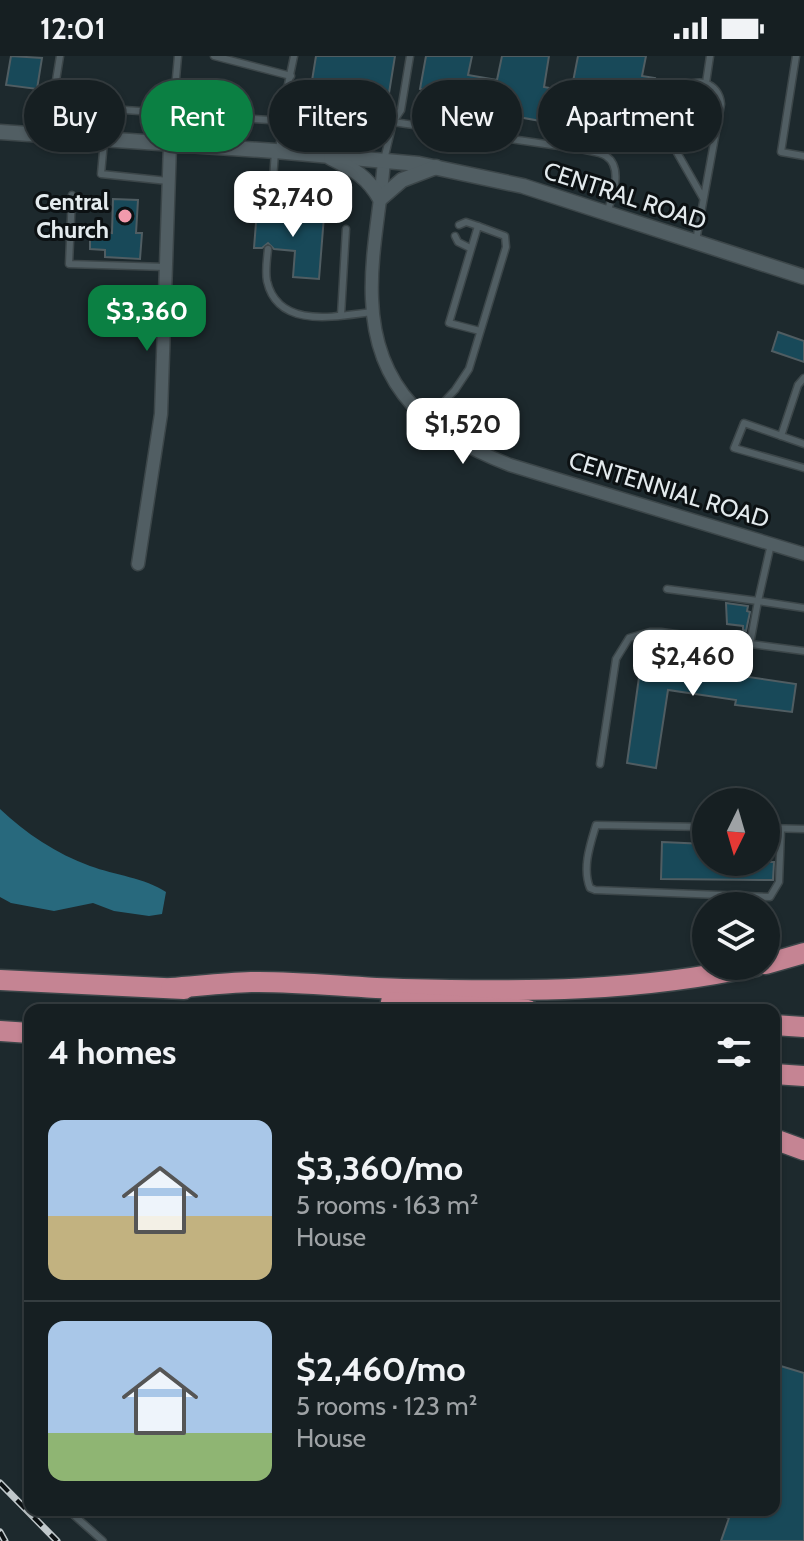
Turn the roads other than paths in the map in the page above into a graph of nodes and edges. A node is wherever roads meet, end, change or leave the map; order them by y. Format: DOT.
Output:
graph roads {
  1 [pos="60,56"];
  2 [pos="178,56"];
  3 [pos="214,56"];
  4 [pos="294,56"];
  5 [pos="410,56"];
  6 [pos="710,56"];
  7 [pos="796,56"];
  8 [pos="291,76"];
  9 [pos="175,80"];
  10 [pos="290,80"];
  11 [pos="706,80"];
  12 [pos="141,112"];
  13 [pos="396,118"];
  14 [pos="396,122"];
  15 [pos="0,132"];
  16 [pos="24,134"];
  17 [pos="103,152"];
  18 [pos="170,152"];
  19 [pos="277,152"];
  20 [pos="289,152"];
  21 [pos="386,152"];
  22 [pos="677,152"];
  23 [pos="712,152"];
  24 [pos="326,155"];
  25 [pos="804,156"];
  26 [pos="384,160"];
  27 [pos="436,167"];
  28 [pos="168,181"];
  29 [pos="72,195"];
  30 [pos="703,198"];
  31 [pos="380,199"];
  32 [pos="271,211"];
  33 [pos="607,213"];
  34 [pos="459,225"];
  35 [pos="478,226"];
  36 [pos="346,229"];
  37 [pos="455,236"];
  38 [pos="696,242"];
  39 [pos="470,248"];
  40 [pos="268,249"];
  41 [pos="166,267"];
  42 [pos="804,277"];
  43 [pos="373,312"];
  44 [pos="341,315"];
  45 [pos="480,331"];
  46 [pos="804,378"];
  47 [pos="427,420"];
  48 [pos="781,436"];
  49 [pos="804,444"];
  50 [pos="804,468"];
  51 [pos="771,544"];
  52 [pos="804,554"];
  53 [pos="138,564"];
  54 [pos="667,589"];
  55 [pos="758,601"];
  56 [pos="804,608"];
  57 [pos="750,644"];
  58 [pos="804,651"];
  59 [pos="600,764"];
  60 [pos="692,827"];
  61 [pos="781,829"];
  62 [pos="804,829"];
  63 [pos="780,856"];
  64 [pos="779,876"];
  65 [pos="804,953"];
  66 [pos="780,960"];
  67 [pos="692,978"];
  68 [pos="0,980"];
  69 [pos="171,988"];
  70 [pos="431,1004"];
  71 [pos="780,1025"];
  72 [pos="804,1027"];
  73 [pos="0,1031"];
  74 [pos="24,1033"];
  75 [pos="780,1074"];
  76 [pos="804,1076"];
  77 [pos="780,1141"];
  78 [pos="804,1150"];
  79 [pos="75,1516"];
  80 [pos="103,1541"];
  1 -- 12 [label="lane"];
  2 -- 9 [label="lane"];
  3 -- 8 [label="lane"];
  4 -- 8 [label="lane"];
  5 -- 13 [label="lane"];
  6 -- 11 [label="lane"];
  7 -- 25 [label="lane"];
  8 -- 10 [label="lane"];
  14 -- 33 [label="lane"];
  15 -- 16 [label="street, CENTRAL ROAD"];
  17 -- 28 [label="lane"];
  18 -- 28 [label="street"];
  19 -- 32 [label="lane"];
  20 -- 24 [label="street, CENTRAL ROAD"];
  21 -- 26 [label="lane"];
  22 -- 30 [label="lane"];
  23 -- 30 [label="lane"];
  24 -- 26 [label="street, CENTRAL ROAD"];
  24 -- 31 [label="street"];
  26 -- 27 [label="street, CENTRAL ROAD"];
  26 -- 31 [label="street, CENTENNIAL ROAD"];
  27 -- 31 [label="street"];
  27 -- 33 [label="street, CENTRAL ROAD"];
  28 -- 41 [label="street"];
  29 -- 41 [label="lane"];
  30 -- 38 [label="lane"];
  31 -- 43 [label="street, CENTENNIAL ROAD"];
  33 -- 38 [label="street, CENTRAL ROAD"];
  34 -- 35 [label="lane"];
  35 -- 39 [label="lane"];
  35 -- 45 [label="lane"];
  36 -- 44 [label="lane"];
  37 -- 39 [label="lane"];
  38 -- 42 [label="street, CENTRAL ROAD"];
  39 -- 45 [label="lane"];
  40 -- 44 [label="lane"];
  41 -- 53 [label="street"];
  43 -- 44 [label="lane"];
  43 -- 47 [label="street, CENTENNIAL ROAD"];
  45 -- 47 [label="lane"];
  46 -- 48 [label="lane"];
  47 -- 51 [label="street, CENTENNIAL ROAD"];
  48 -- 49 [label="lane"];
  48 -- 50 [label="lane"];
  51 -- 52 [label="street, CENTENNIAL ROAD"];
  51 -- 55 [label="lane"];
  54 -- 55 [label="lane"];
  55 -- 56 [label="lane"];
  55 -- 57 [label="lane"];
  57 -- 58 [label="lane"];
  57 -- 59 [label="lane"];
  60 -- 64 [label="lane"];
  61 -- 62 [label="lane"];
  61 -- 63 [label="lane"];
  65 -- 66 [label="highway"];
  67 -- 69 [label="highway"];
  68 -- 69 [label="highway"];
  69 -- 70 [label="highway"];
  71 -- 72 [label="highway"];
  73 -- 74 [label="highway"];
  75 -- 76 [label="highway"];
  77 -- 78 [label="highway"];
  79 -- 80 [label="lane"];
}
